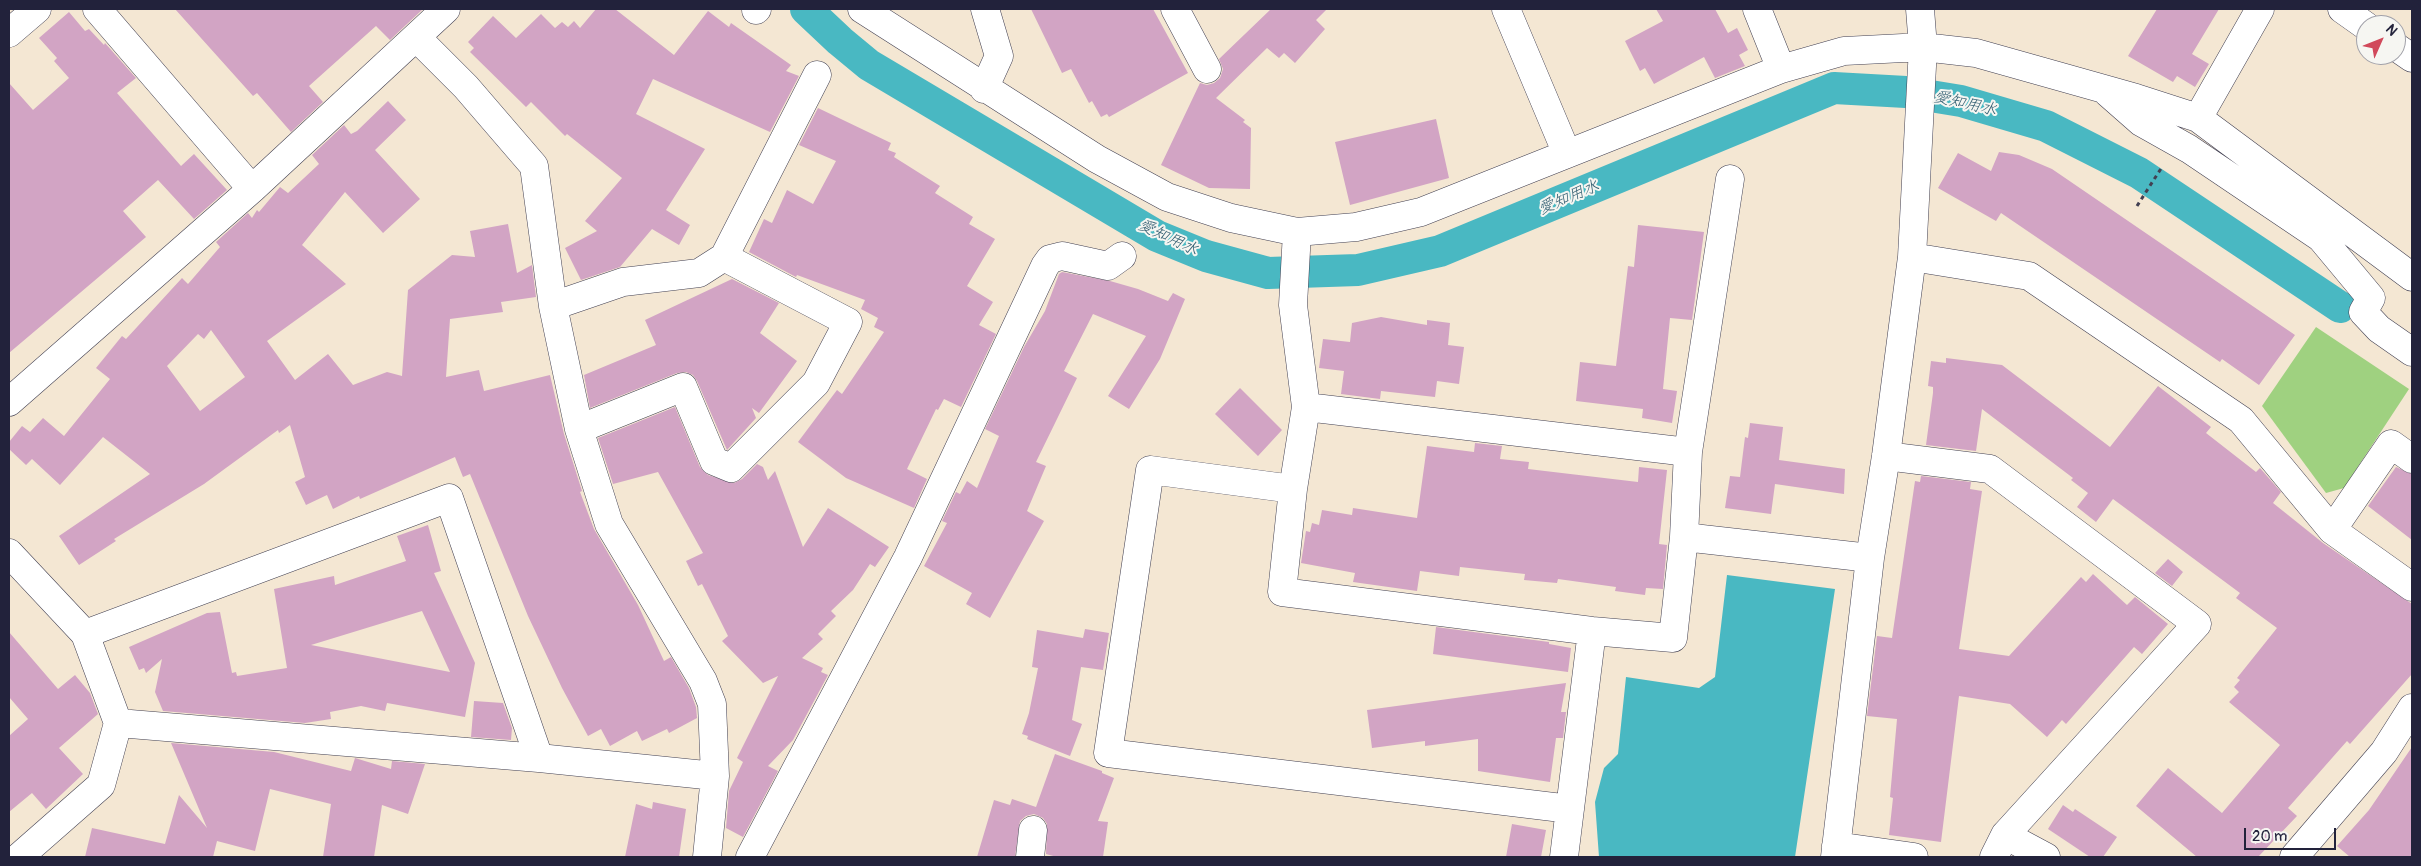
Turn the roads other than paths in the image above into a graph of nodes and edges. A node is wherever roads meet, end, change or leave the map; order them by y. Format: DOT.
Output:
graph roads {
  1 [pos="37,9"];
  2 [pos="97,9"];
  3 [pos="446,9"];
  4 [pos="862,9"];
  5 [pos="985,9"];
  6 [pos="1175,9"];
  7 [pos="1506,9"];
  8 [pos="1757,9"];
  9 [pos="1920,9"];
  10 [pos="2260,9"];
  11 [pos="2342,9"];
  12 [pos="2356,19"];
  13 [pos="9,33"];
  14 [pos="416,37"];
  15 [pos="1922,56"];
  16 [pos="1781,69"];
  17 [pos="1207,70"];
  18 [pos="818,75"];
  19 [pos="2102,88"];
  20 [pos="984,89"];
  21 [pos="2198,118"];
  22 [pos="1567,154"];
  23 [pos="1730,179"];
  24 [pos="252,189"];
  25 [pos="1297,232"];
  26 [pos="1122,256"];
  27 [pos="724,257"];
  28 [pos="1912,257"];
  29 [pos="2412,277"];
  30 [pos="553,306"];
  31 [pos="2412,352"];
  32 [pos="9,402"];
  33 [pos="1306,407"];
  34 [pos="579,429"];
  35 [pos="1688,452"];
  36 [pos="1886,456"];
  37 [pos="2412,459"];
  38 [pos="1293,489"];
  39 [pos="2332,530"];
  40 [pos="1684,537"];
  41 [pos="9,553"];
  42 [pos="1870,558"];
  43 [pos="2412,587"];
  44 [pos="1592,631"];
  45 [pos="85,634"];
  46 [pos="2412,708"];
  47 [pos="118,723"];
  48 [pos="538,758"];
  49 [pos="715,776"];
  50 [pos="1570,809"];
  51 [pos="1033,830"];
  52 [pos="2000,846"];
  53 [pos="1836,852"];
  54 [pos="19,857"];
  55 [pos="707,857"];
  56 [pos="750,857"];
  57 [pos="1030,857"];
  58 [pos="1564,857"];
  59 [pos="1914,857"];
  60 [pos="2046,857"];
  61 [pos="2294,857"];
  1 -- 13 [label="street"];
  2 -- 24 [label="street"];
  3 -- 14 [label="street"];
  4 -- 20 [label="street"];
  5 -- 20 [label="street"];
  6 -- 17 [label="street"];
  7 -- 22 [label="street"];
  8 -- 16 [label="street"];
  9 -- 15 [label="street"];
  10 -- 21 [label="street"];
  11 -- 12 [label="street"];
  14 -- 24 [label="street"];
  14 -- 30 [label="street"];
  15 -- 16 [label="street"];
  15 -- 19 [label="street"];
  15 -- 28 [label="street"];
  16 -- 22 [label="street"];
  18 -- 27 [label="street"];
  19 -- 21 [label="street"];
  19 -- 31 [label="street"];
  20 -- 25 [label="street"];
  21 -- 29 [label="street"];
  22 -- 25 [label="street"];
  23 -- 35 [label="street"];
  24 -- 32 [label="street"];
  25 -- 33 [label="street"];
  26 -- 56 [label="street"];
  27 -- 30 [label="street"];
  27 -- 34 [label="street"];
  28 -- 36 [label="street"];
  28 -- 39 [label="street"];
  30 -- 34 [label="street"];
  33 -- 35 [label="street"];
  33 -- 38 [label="street"];
  34 -- 49 [label="street"];
  35 -- 40 [label="street"];
  36 -- 42 [label="street"];
  36 -- 52 [label="street"];
  37 -- 39 [label="street"];
  38 -- 44 [label="street"];
  38 -- 50 [label="street"];
  39 -- 43 [label="street"];
  40 -- 42 [label="street"];
  40 -- 44 [label="street"];
  41 -- 45 [label="street"];
  42 -- 53 [label="street"];
  44 -- 50 [label="street"];
  45 -- 47 [label="street"];
  45 -- 48 [label="street"];
  46 -- 61 [label="street"];
  47 -- 48 [label="street"];
  47 -- 54 [label="street"];
  48 -- 49 [label="street"];
  49 -- 55 [label="street"];
  50 -- 58 [label="street"];
  51 -- 57 [label="street"];
  52 -- 60 [label="street"];
  53 -- 59 [label="street"];
}
